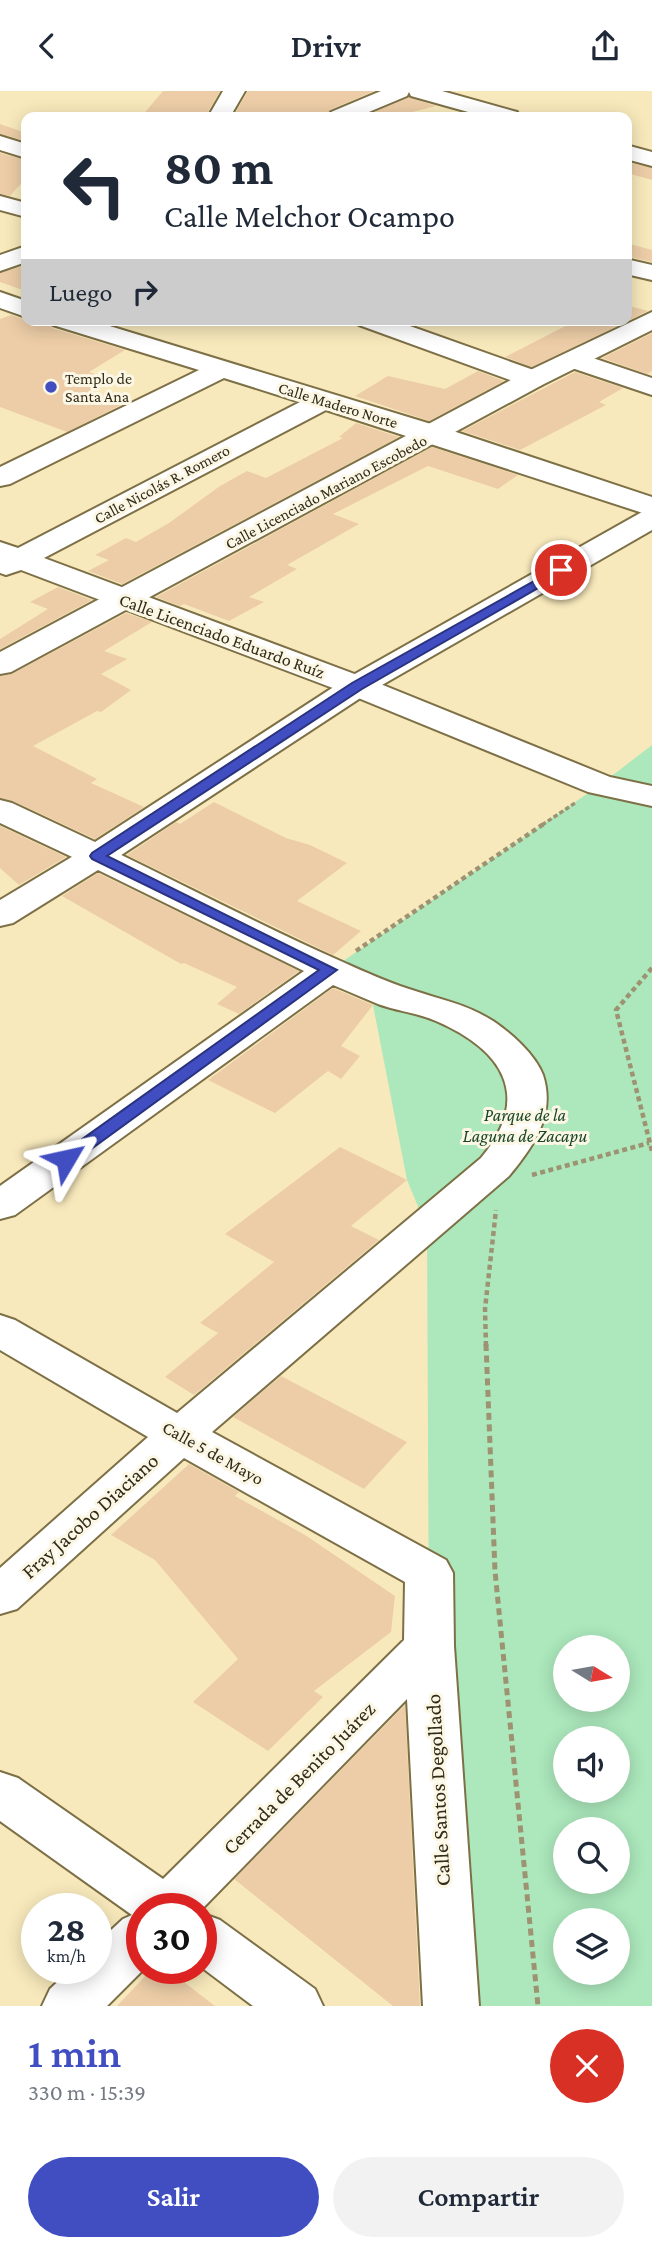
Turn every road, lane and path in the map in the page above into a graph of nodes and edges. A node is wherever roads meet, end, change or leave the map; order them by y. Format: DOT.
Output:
graph roads {
  1 [pos="234,91"];
  2 [pos="399,91"];
  3 [pos="419,91"];
  4 [pos="222,112"];
  5 [pos="351,112"];
  6 [pos="492,112"];
  7 [pos="0,143"];
  8 [pos="21,149"];
  9 [pos="0,203"];
  10 [pos="21,209"];
  11 [pos="21,255"];
  12 [pos="0,264"];
  13 [pos="632,268"];
  14 [pos="652,273"];
  15 [pos="0,300"];
  16 [pos="21,307"];
  17 [pos="652,320"];
  18 [pos="82,326"];
  19 [pos="385,326"];
  20 [pos="575,360"];
  21 [pos="222,369"];
  22 [pos="533,379"];
  23 [pos="652,387"];
  24 [pos="324,400"];
  25 [pos="433,434"];
  26 [pos="0,478"];
  27 [pos="652,507"];
  28 [pos="652,518"];
  29 [pos="7,559"];
  30 [pos="124,600"];
  31 [pos="0,665"];
  32 [pos="357,686"];
  33 [pos="600,785"];
  34 [pos="652,796"];
  35 [pos="0,810"];
  36 [pos="97,856"];
  37 [pos="0,915"];
  38 [pos="652,968"];
  39 [pos="330,970"];
  40 [pos="649,1143"];
  41 [pos="652,1151"];
  42 [pos="522,1182"];
  43 [pos="501,1205"];
  44 [pos="0,1206"];
  45 [pos="0,1330"];
  46 [pos="180,1435"];
  47 [pos="429,1573"];
  48 [pos="0,1596"];
  49 [pos="429,1646"];
  50 [pos="0,1793"];
  51 [pos="143,1893"];
  52 [pos="182,1893"];
  53 [pos="217,1948"];
  54 [pos="126,1951"];
  55 [pos="70,2006"];
  56 [pos="295,2006"];
  57 [pos="451,2006"];
  58 [pos="538,2006"];
  1 -- 4 [label="street"];
  2 -- 5 [label="street"];
  3 -- 6 [label="street"];
  7 -- 8 [label="street"];
  9 -- 10 [label="street"];
  11 -- 12 [label="street"];
  13 -- 14 [label="street"];
  15 -- 16 [label="street"];
  17 -- 20 [label="street, Calle Licenciado Mariano Escobedo"];
  18 -- 21 [label="street, Calle Madero Norte"];
  19 -- 22 [label="street"];
  20 -- 22 [label="street, Calle Licenciado Mariano Escobedo"];
  20 -- 23 [label="street"];
  21 -- 24 [label="street, Calle Madero Norte"];
  21 -- 26 [label="street"];
  22 -- 25 [label="street, Calle Licenciado Mariano Escobedo"];
  24 -- 25 [label="street, Calle Madero Norte"];
  24 -- 29 [label="street, Calle Nicolás R. Romero"];
  25 -- 27 [label="street, Calle Madero Norte"];
  25 -- 30 [label="street, Calle Licenciado Mariano Escobedo"];
  28 -- 32 [label="street"];
  29 -- 30 [label="street, Calle Licenciado Eduardo Ruíz"];
  30 -- 31 [label="street, Calle Licenciado Mariano Escobedo"];
  30 -- 32 [label="street, Calle Licenciado Eduardo Ruíz"];
  32 -- 33 [label="street, Calle Licenciado Eduardo Ruíz"];
  32 -- 36 [label="street"];
  33 -- 34 [label="street, Calle Licenciado Eduardo Ruíz"];
  33 -- 39 [label="path"];
  35 -- 36 [label="street, Fray Jacobo Diaciano"];
  36 -- 37 [label="street"];
  36 -- 39 [label="street, Fray Jacobo Diaciano"];
  38 -- 40 [label="path"];
  39 -- 44 [label="street"];
  39 -- 46 [label="street, Fray Jacobo Diaciano"];
  40 -- 41 [label="path"];
  40 -- 42 [label="path"];
  43 -- 58 [label="path"];
  45 -- 46 [label="street, Calle 5 de Mayo"];
  46 -- 47 [label="street, Calle 5 de Mayo"];
  46 -- 48 [label="street, Fray Jacobo Diaciano"];
  47 -- 49 [label="street, Calle Santos Degollado"];
  49 -- 52 [label="street, Cerrada de Benito Juárez"];
  49 -- 57 [label="street, Calle Santos Degollado"];
  50 -- 51 [label="street"];
  53 -- 56 [label="street"];
  54 -- 55 [label="street"];
}
